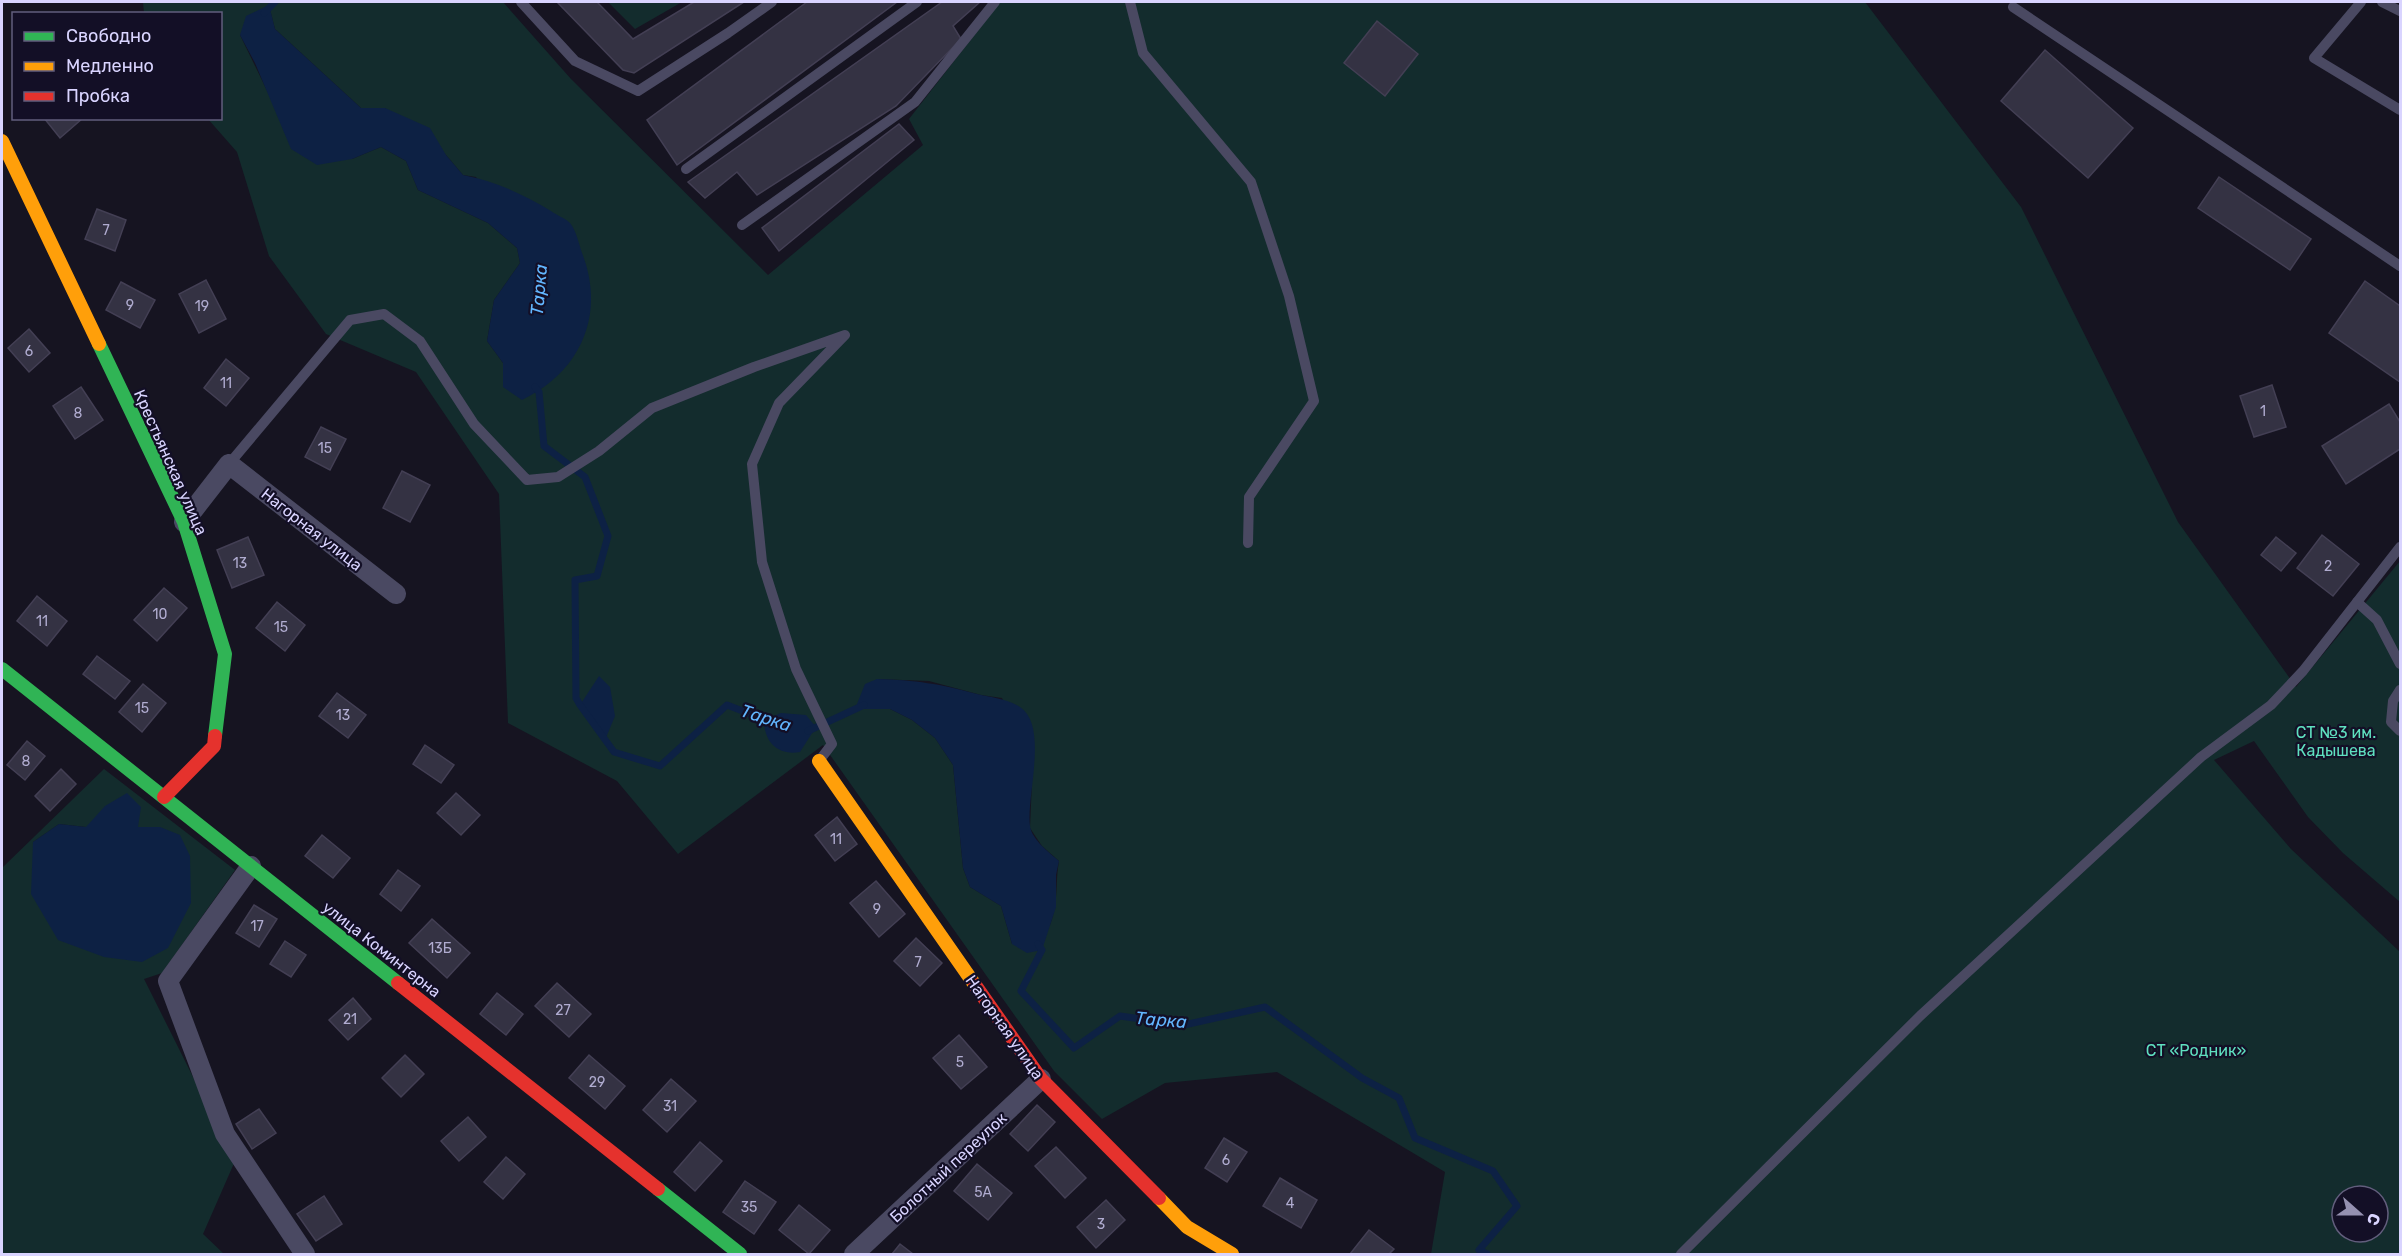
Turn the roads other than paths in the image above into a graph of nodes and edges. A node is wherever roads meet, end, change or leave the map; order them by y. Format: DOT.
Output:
graph roads {
  1 [pos="521,2"];
  2 [pos="772,2"];
  3 [pos="917,2"];
  4 [pos="995,2"];
  5 [pos="1130,2"];
  6 [pos="2361,2"];
  7 [pos="2382,2"];
  8 [pos="2013,7"];
  9 [pos="2400,11"];
  10 [pos="2400,110"];
  11 [pos="2,141"];
  12 [pos="686,169"];
  13 [pos="742,225"];
  14 [pos="2400,266"];
  15 [pos="229,464"];
  16 [pos="184,522"];
  17 [pos="1248,543"];
  18 [pos="2400,547"];
  19 [pos="396,594"];
  20 [pos="2357,602"];
  21 [pos="2400,664"];
  22 [pos="2,669"];
  23 [pos="2400,690"];
  24 [pos="2400,731"];
  25 [pos="819,762"];
  26 [pos="164,797"];
  27 [pos="251,866"];
  28 [pos="1041,1079"];
  29 [pos="305,1254"];
  30 [pos="740,1254"];
  31 [pos="854,1254"];
  32 [pos="1232,1254"];
  33 [pos="1681,1254"];
  1 -- 2 [label="lane"];
  3 -- 12 [label="lane"];
  4 -- 13 [label="lane"];
  5 -- 17 [label="lane"];
  6 -- 10 [label="lane"];
  7 -- 9 [label="lane"];
  8 -- 14 [label="lane"];
  11 -- 16 [label="street, Крестьянская улица"];
  15 -- 16 [label="street"];
  15 -- 19 [label="street, Нагорная улица"];
  15 -- 25 [label="lane"];
  16 -- 26 [label="street, Крестьянская улица"];
  18 -- 20 [label="lane"];
  20 -- 21 [label="lane"];
  20 -- 33 [label="lane"];
  22 -- 26 [label="street, улица Коминтерна"];
  23 -- 24 [label="lane"];
  25 -- 28 [label="street, Нагорная улица"];
  26 -- 27 [label="street, улица Коминтерна"];
  27 -- 29 [label="street"];
  27 -- 30 [label="street, улица Коминтерна"];
  28 -- 31 [label="street, Болотный переулок"];
  28 -- 32 [label="street, Нагорная улица"];
}
